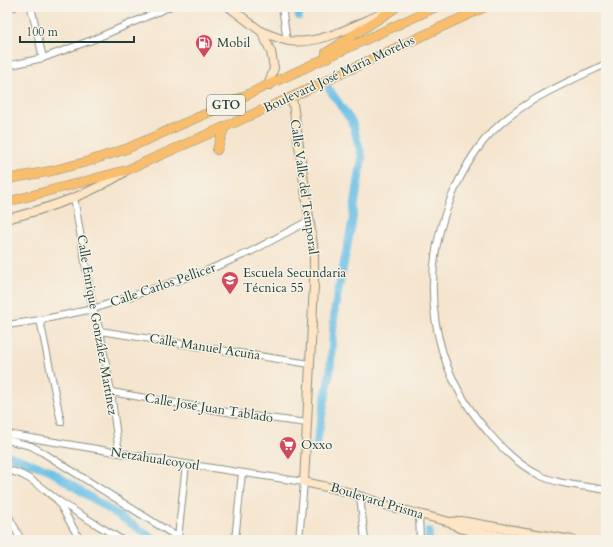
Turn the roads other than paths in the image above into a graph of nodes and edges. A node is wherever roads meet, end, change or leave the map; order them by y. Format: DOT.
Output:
graph roads {
  1 [pos="14,7"];
  2 [pos="31,7"];
  3 [pos="169,7"];
  4 [pos="228,7"];
  5 [pos="282,7"];
  6 [pos="436,7"];
  7 [pos="485,7"];
  8 [pos="396,8"];
  9 [pos="7,9"];
  10 [pos="262,32"];
  11 [pos="287,40"];
  12 [pos="43,58"];
  13 [pos="606,64"];
  14 [pos="7,66"];
  15 [pos="297,72"];
  16 [pos="268,86"];
  17 [pos="292,97"];
  18 [pos="224,128"];
  19 [pos="217,150"];
  20 [pos="127,170"];
  21 [pos="7,179"];
  22 [pos="74,197"];
  23 [pos="8,202"];
  24 [pos="7,219"];
  25 [pos="310,220"];
  26 [pos="93,309"];
  27 [pos="40,320"];
  28 [pos="7,325"];
  29 [pos="100,331"];
  30 [pos="310,364"];
  31 [pos="111,392"];
  32 [pos="61,422"];
  33 [pos="307,423"];
  34 [pos="7,434"];
  35 [pos="7,440"];
  36 [pos="119,453"];
  37 [pos="186,464"];
  38 [pos="7,470"];
  39 [pos="242,473"];
  40 [pos="304,482"];
  41 [pos="606,490"];
  42 [pos="360,496"];
  43 [pos="58,499"];
  44 [pos="7,513"];
  45 [pos="419,514"];
  46 [pos="7,526"];
  47 [pos="471,527"];
  48 [pos="15,528"];
  49 [pos="180,539"];
  50 [pos="21,540"];
  51 [pos="80,540"];
  52 [pos="122,540"];
  53 [pos="235,540"];
  54 [pos="299,540"];
  55 [pos="365,540"];
  56 [pos="420,540"];
  57 [pos="471,540"];
  58 [pos="521,540"];
  59 [pos="572,540"];
  1 -- 9 [label="street"];
  2 -- 12 [label="street"];
  3 -- 12 [label="street"];
  4 -- 10 [label="street"];
  5 -- 11 [label="street"];
  6 -- 15 [label="main road, Boulevard José María Morelos / GTO"];
  7 -- 17 [label="main road, Boulevard José María Morelos / GTO"];
  8 -- 11 [label="street"];
  8 -- 15 [label="main road"];
  10 -- 11 [label="street"];
  10 -- 16 [label="street"];
  12 -- 14 [label="street"];
  13 -- 41 [label="street"];
  15 -- 16 [label="main road, Boulevard José María Morelos / GTO"];
  16 -- 21 [label="main road, Boulevard José María Morelos / GTO"];
  17 -- 18 [label="main road, Boulevard José María Morelos / GTO"];
  17 -- 25 [label="street, Calle Valle del Temporal"];
  18 -- 19 [label="main road"];
  18 -- 20 [label="main road, Boulevard José María Morelos / GTO"];
  20 -- 22 [label="street"];
  20 -- 23 [label="main road, GTO"];
  22 -- 24 [label="street"];
  22 -- 26 [label="street, Calle Enrique González Martínez"];
  25 -- 26 [label="street, Calle Carlos Pellicer"];
  25 -- 30 [label="street, Calle Valle del Temporal"];
  26 -- 27 [label="street, Calle Carlos Pellicer"];
  26 -- 29 [label="street, Calle Enrique González Martínez"];
  27 -- 28 [label="street, Calle Carlos Pellicer"];
  27 -- 32 [label="street"];
  29 -- 30 [label="street, Calle Manuel Acuña"];
  29 -- 31 [label="street, Calle Enrique González Martínez"];
  30 -- 33 [label="street, Calle Valle del Temporal"];
  31 -- 33 [label="street, Calle José Juan Tablado"];
  31 -- 36 [label="street, Calle Enrique González Martínez"];
  33 -- 40 [label="street, Calle Valle del Temporal"];
  34 -- 36 [label="street, Netzahualcoyotl"];
  35 -- 49 [label="street"];
  36 -- 37 [label="street, Netzahualcoyotl"];
  37 -- 39 [label="street, Netzahualcoyotl"];
  37 -- 49 [label="street"];
  38 -- 43 [label="street"];
  39 -- 40 [label="street, Netzahualcoyotl"];
  39 -- 53 [label="street"];
  40 -- 42 [label="street, Boulevard Prisma"];
  40 -- 54 [label="street, Calle Valle del Temporal"];
  42 -- 45 [label="street, Boulevard Prisma"];
  42 -- 55 [label="street"];
  43 -- 51 [label="street"];
  43 -- 52 [label="street"];
  44 -- 48 [label="street"];
  45 -- 47 [label="street, Boulevard Prisma"];
  45 -- 56 [label="street"];
  46 -- 48 [label="street"];
  47 -- 57 [label="street"];
  47 -- 58 [label="street, Boulevard Prisma"];
  47 -- 59 [label="street, Boulevard Prisma"];
  48 -- 50 [label="street"];
}
